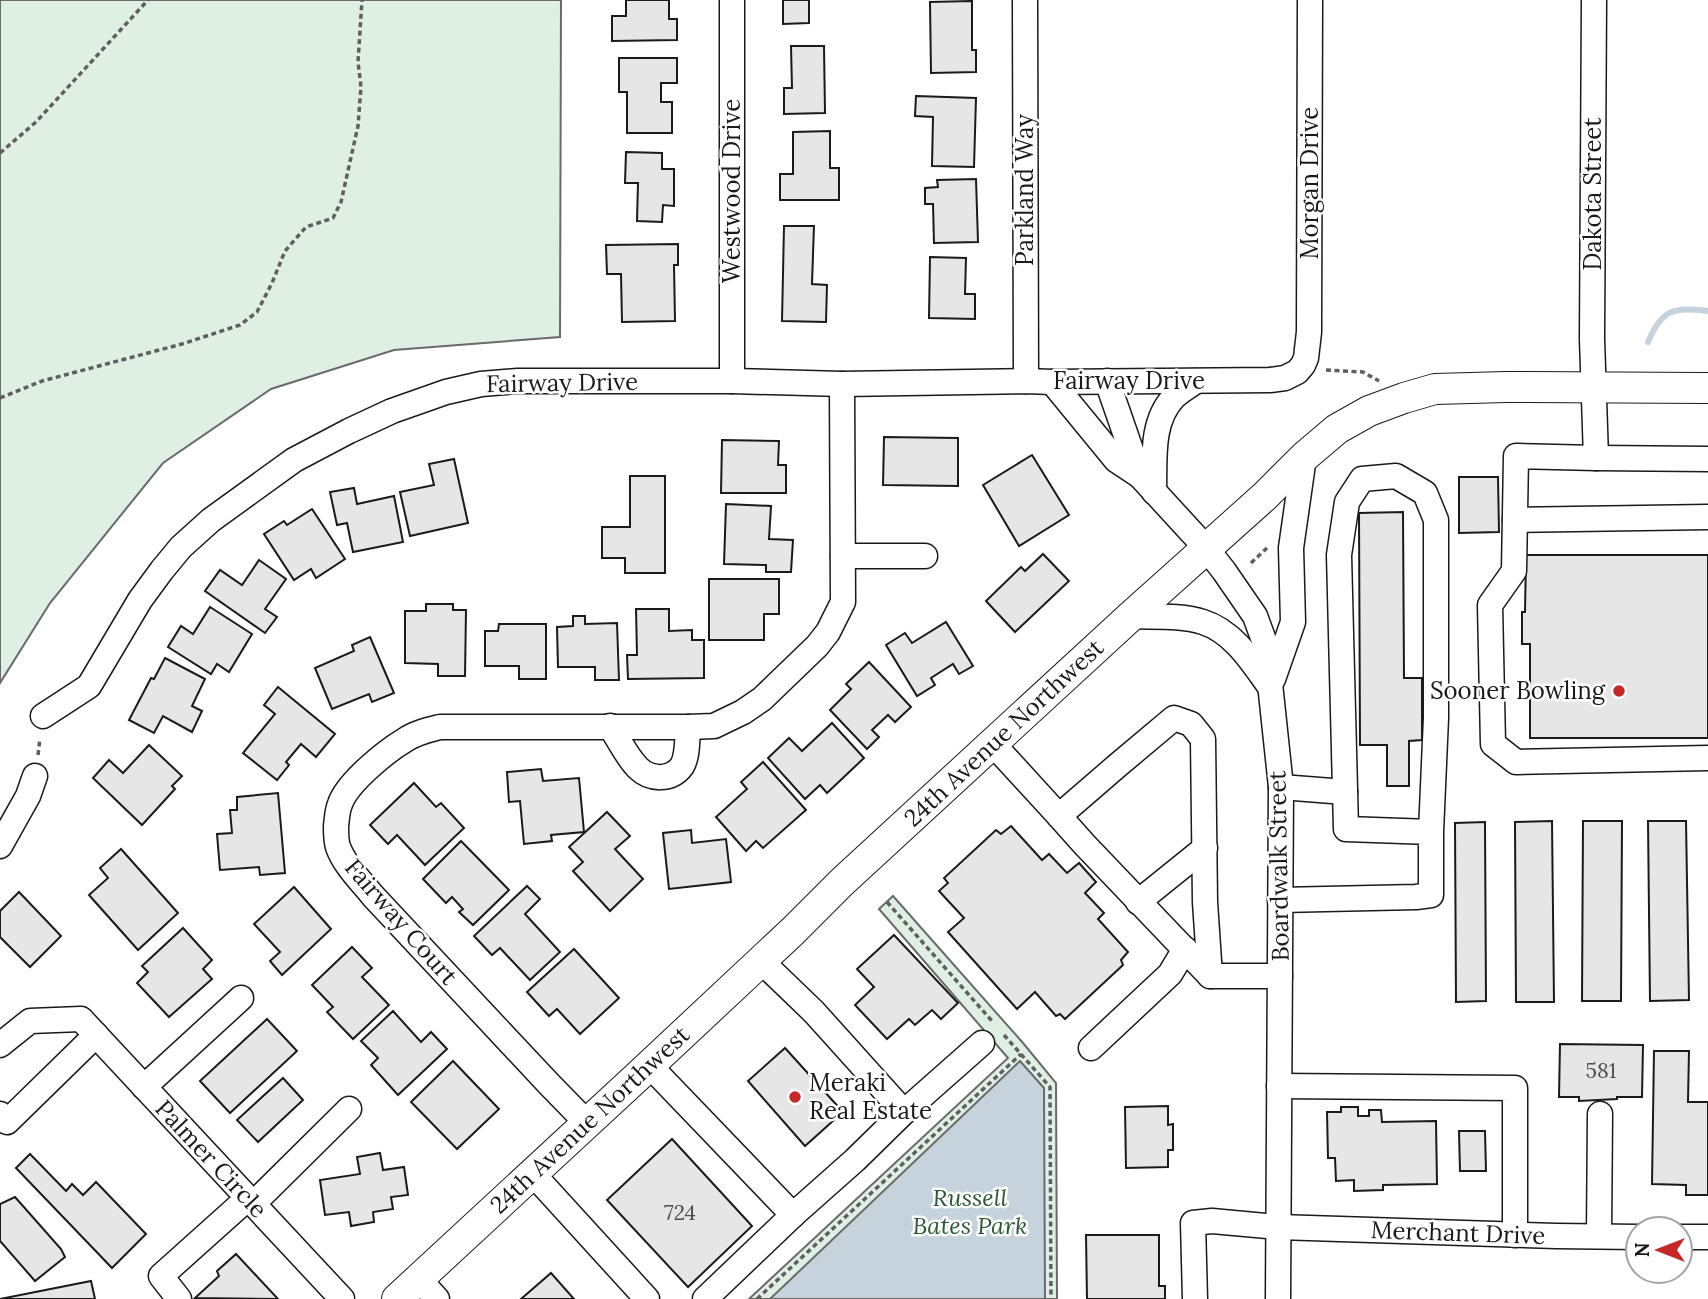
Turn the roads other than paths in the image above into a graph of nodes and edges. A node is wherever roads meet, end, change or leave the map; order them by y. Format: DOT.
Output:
graph roads {
  1 [pos="733,0"];
  2 [pos="1025,0"];
  3 [pos="1310,0"];
  4 [pos="1594,0"];
  5 [pos="1303,365"];
  6 [pos="1026,381"];
  7 [pos="1196,381"];
  8 [pos="732,382"];
  9 [pos="1052,382"];
  10 [pos="1107,382"];
  11 [pos="842,384"];
  12 [pos="1594,388"];
  13 [pos="1708,388"];
  14 [pos="1304,457"];
  15 [pos="1596,458"];
  16 [pos="1708,459"];
  17 [pos="1147,484"];
  18 [pos="1708,517"];
  19 [pos="1515,520"];
  20 [pos="1206,548"];
  21 [pos="843,556"];
  22 [pos="925,556"];
  23 [pos="1131,616"];
  24 [pos="1270,687"];
  25 [pos="43,716"];
  26 [pos="610,726"];
  27 [pos="688,727"];
  28 [pos="993,744"];
  29 [pos="1708,758"];
  30 [pos="35,776"];
  31 [pos="1282,787"];
  32 [pos="1345,792"];
  33 [pos="1059,816"];
  34 [pos="1431,832"];
  35 [pos="0,846"];
  36 [pos="1205,848"];
  37 [pos="1280,900"];
  38 [pos="1138,902"];
  39 [pos="1185,949"];
  40 [pos="761,961"];
  41 [pos="1210,976"];
  42 [pos="1280,976"];
  43 [pos="241,998"];
  44 [pos="89,1027"];
  45 [pos="993,1033"];
  46 [pos="0,1045"];
  47 [pos="1091,1048"];
  48 [pos="649,1065"];
  49 [pos="1279,1086"];
  50 [pos="145,1087"];
  51 [pos="349,1110"];
  52 [pos="904,1112"];
  53 [pos="0,1114"];
  54 [pos="1600,1114"];
  55 [pos="587,1123"];
  56 [pos="533,1174"];
  57 [pos="251,1201"];
  58 [pos="793,1214"];
  59 [pos="1278,1227"];
  60 [pos="1515,1235"];
  61 [pos="1599,1236"];
  62 [pos="1624,1237"];
  63 [pos="428,1289"];
  64 [pos="179,1299"];
  65 [pos="342,1299"];
  66 [pos="397,1299"];
  67 [pos="648,1299"];
  68 [pos="705,1299"];
  69 [pos="1195,1299"];
  70 [pos="1278,1299"];
  1 -- 8 [label="street, Westwood Drive"];
  2 -- 6 [label="street, Parkland Way"];
  3 -- 5 [label="street, Morgan Drive"];
  4 -- 12 [label="street, Dakota Street"];
  5 -- 7 [label="street, Fairway Drive"];
  6 -- 9 [label="street, Fairway Drive"];
  6 -- 11 [label="street, Fairway Drive"];
  7 -- 10 [label="street, Fairway Drive"];
  7 -- 17 [label="street"];
  8 -- 11 [label="street, Fairway Drive"];
  8 -- 25 [label="street, Fairway Drive"];
  9 -- 10 [label="street, Fairway Drive"];
  9 -- 17 [label="street"];
  10 -- 17 [label="street"];
  11 -- 21 [label="street, Fairway Court"];
  12 -- 13 [label="main road, 24th Avenue Northwest"];
  12 -- 14 [label="main road, 24th Avenue Northwest"];
  12 -- 15 [label="street, Dakota Street"];
  14 -- 20 [label="main road, 24th Avenue Northwest"];
  14 -- 24 [label="street"];
  15 -- 16 [label="street"];
  15 -- 19 [label="street"];
  17 -- 20 [label="street, Boardwalk Street"];
  18 -- 19 [label="street"];
  19 -- 29 [label="street"];
  20 -- 23 [label="main road, 24th Avenue Northwest"];
  20 -- 24 [label="street, Boardwalk Street"];
  21 -- 22 [label="street"];
  21 -- 27 [label="street, Fairway Court"];
  23 -- 24 [label="street"];
  23 -- 28 [label="main road, 24th Avenue Northwest"];
  24 -- 31 [label="street, Boardwalk Street"];
  26 -- 27 [label="street, Fairway Court"];
  26 -- 27 [label="street"];
  26 -- 55 [label="street, Fairway Court"];
  28 -- 33 [label="street"];
  28 -- 40 [label="main road, 24th Avenue Northwest"];
  30 -- 35 [label="street"];
  31 -- 32 [label="street"];
  31 -- 37 [label="street, Boardwalk Street"];
  32 -- 34 [label="street"];
  32 -- 34 [label="street"];
  33 -- 36 [label="street"];
  33 -- 38 [label="street"];
  34 -- 37 [label="street"];
  36 -- 38 [label="street"];
  36 -- 41 [label="street"];
  37 -- 42 [label="street, Boardwalk Street"];
  38 -- 39 [label="street"];
  39 -- 41 [label="street"];
  39 -- 47 [label="street"];
  40 -- 48 [label="main road, 24th Avenue Northwest"];
  40 -- 52 [label="street"];
  41 -- 42 [label="street"];
  42 -- 49 [label="street, Boardwalk Street"];
  43 -- 50 [label="street"];
  44 -- 46 [label="street"];
  44 -- 50 [label="street, Palmer Circle"];
  44 -- 53 [label="street"];
  45 -- 52 [label="street"];
  48 -- 55 [label="main road, 24th Avenue Northwest"];
  48 -- 58 [label="street"];
  49 -- 59 [label="street, Boardwalk Street"];
  49 -- 60 [label="street"];
  50 -- 57 [label="street, Palmer Circle"];
  51 -- 57 [label="street"];
  52 -- 58 [label="street"];
  54 -- 61 [label="street"];
  55 -- 56 [label="main road, 24th Avenue Northwest"];
  56 -- 63 [label="main road, 24th Avenue Northwest"];
  56 -- 67 [label="street"];
  57 -- 64 [label="street"];
  57 -- 65 [label="street, Palmer Circle"];
  58 -- 68 [label="street"];
  59 -- 60 [label="street, Merchant Drive"];
  59 -- 69 [label="street, Merchant Drive"];
  59 -- 70 [label="street, Boardwalk Street"];
  60 -- 61 [label="street, Merchant Drive"];
  61 -- 62 [label="street, Merchant Drive"];
  63 -- 66 [label="main road, 24th Avenue Northwest"];
}
